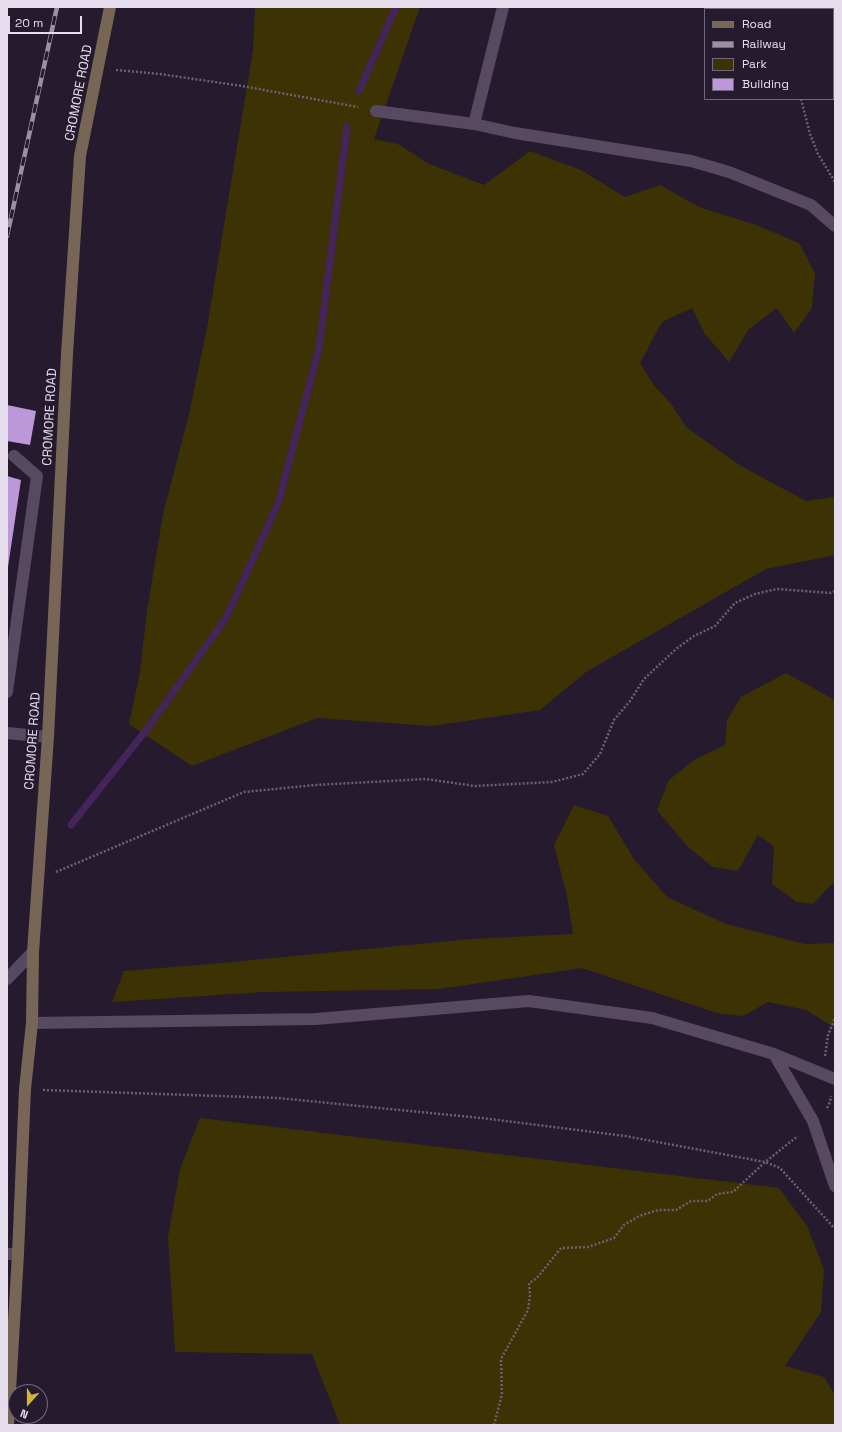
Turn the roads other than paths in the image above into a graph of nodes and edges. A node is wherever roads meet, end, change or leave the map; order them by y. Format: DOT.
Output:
graph roads {
  1 [pos="110,7"];
  2 [pos="503,7"];
  3 [pos="376,111"];
  4 [pos="474,124"];
  5 [pos="835,226"];
  6 [pos="14,456"];
  7 [pos="7,692"];
  8 [pos="7,733"];
  9 [pos="48,737"];
  10 [pos="33,952"];
  11 [pos="7,979"];
  12 [pos="32,1023"];
  13 [pos="774,1054"];
  14 [pos="835,1079"];
  15 [pos="835,1168"];
  16 [pos="834,1185"];
  17 [pos="13,1254"];
  18 [pos="8,1425"];
  1 -- 9 [label="main road, CROMORE ROAD"];
  2 -- 4 [label="street"];
  3 -- 4 [label="street"];
  4 -- 5 [label="street"];
  6 -- 7 [label="street"];
  8 -- 9 [label="street"];
  9 -- 10 [label="main road, CROMORE ROAD"];
  10 -- 11 [label="street"];
  10 -- 12 [label="main road"];
  12 -- 13 [label="street"];
  12 -- 17 [label="main road"];
  13 -- 14 [label="street"];
  13 -- 16 [label="street"];
  15 -- 16 [label="street"];
  17 -- 18 [label="main road"];
}
